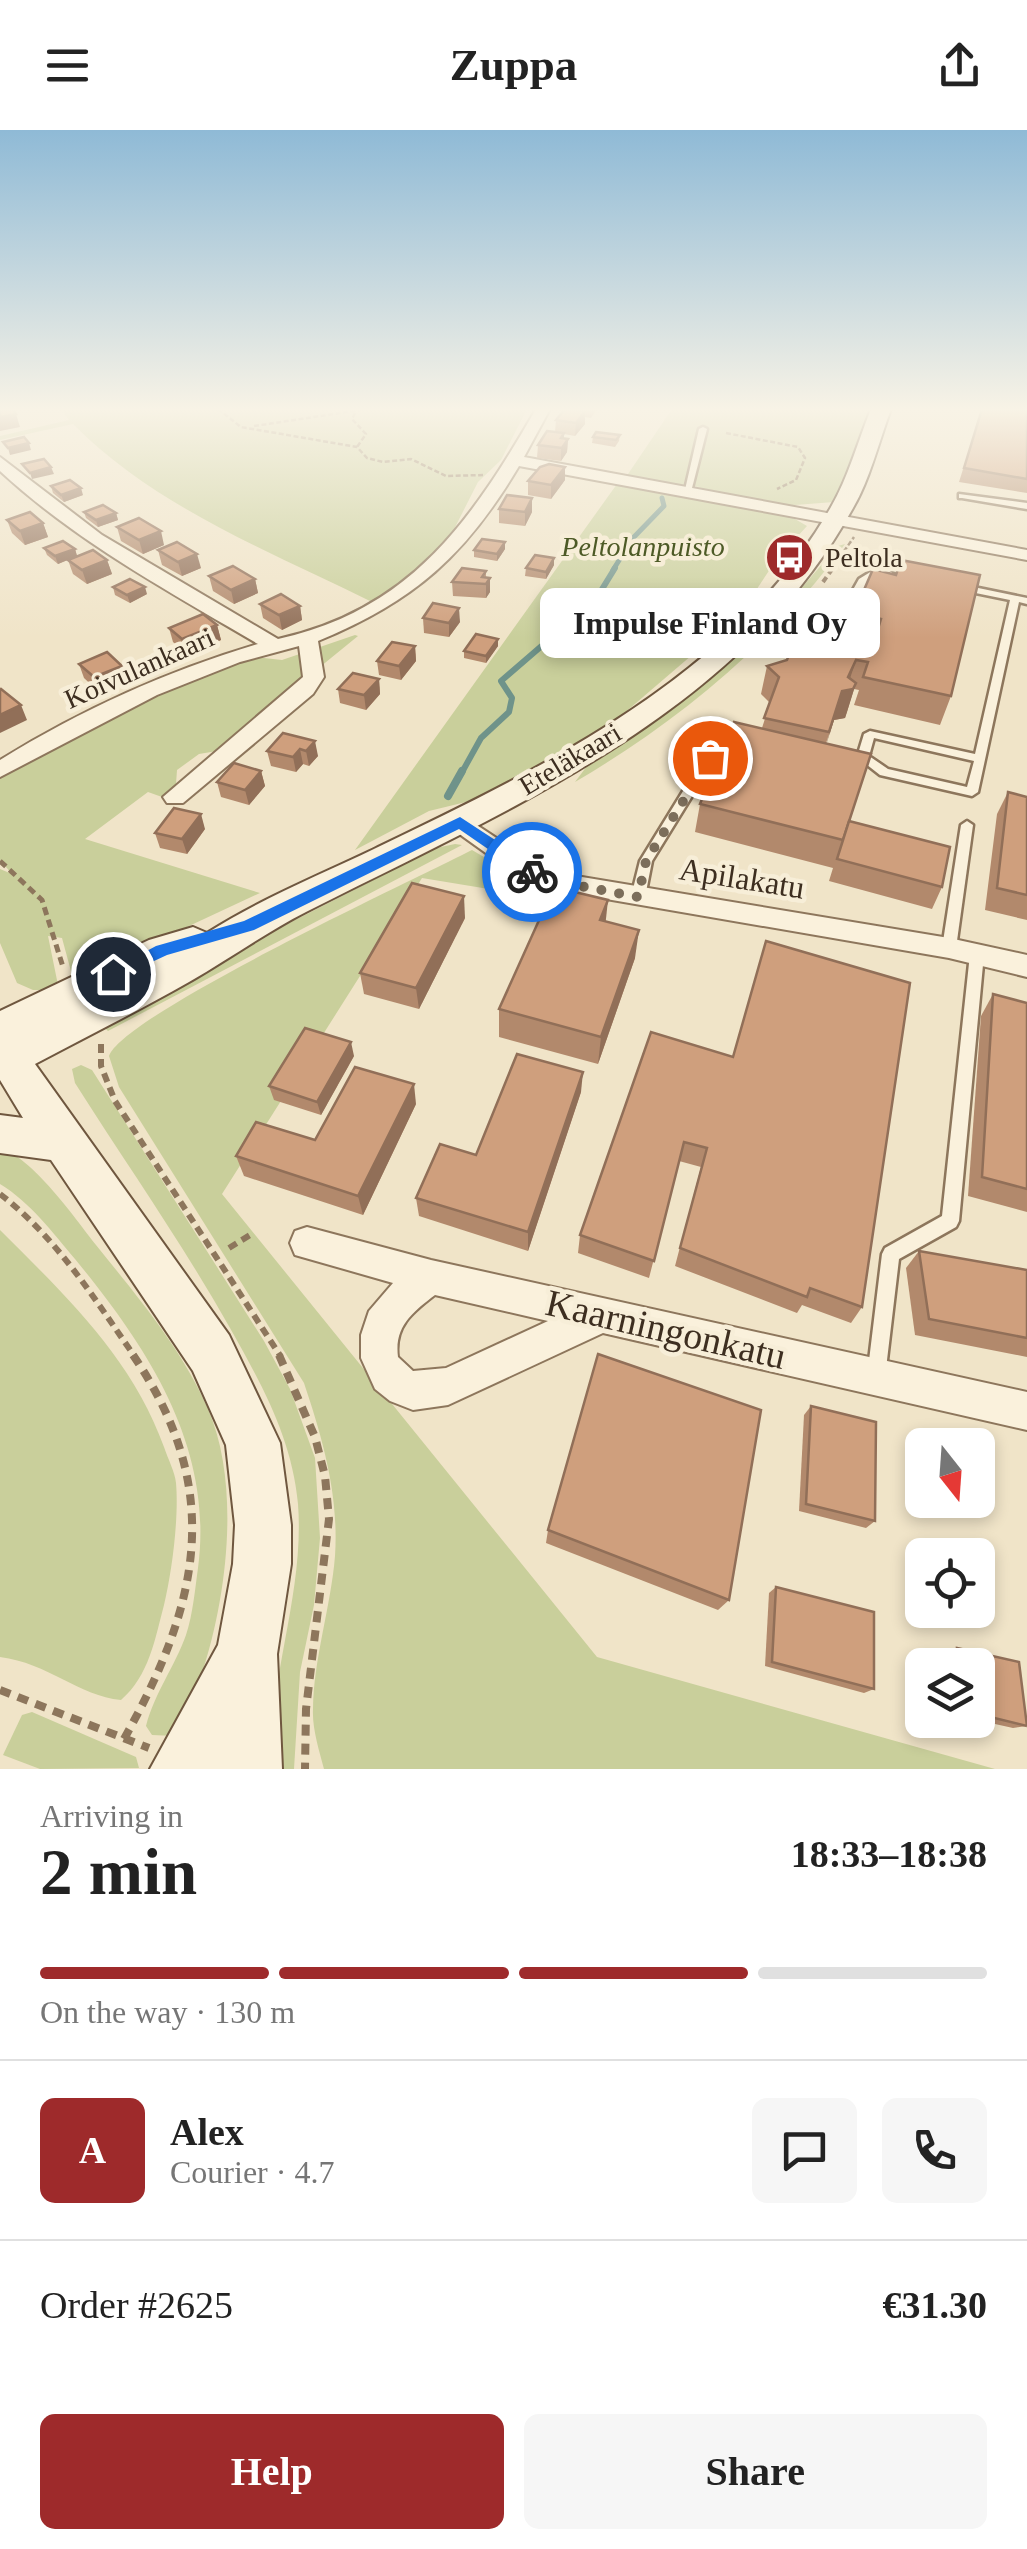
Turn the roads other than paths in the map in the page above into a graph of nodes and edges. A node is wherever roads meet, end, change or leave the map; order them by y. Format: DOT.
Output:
graph roads {
  1 [pos="23,485"];
  2 [pos="498,485"];
  3 [pos="641,485"];
  4 [pos="689,485"];
  5 [pos="852,485"];
  6 [pos="687,492"];
  7 [pos="962,496"];
  8 [pos="1027,506"];
  9 [pos="838,521"];
  10 [pos="1027,555"];
  11 [pos="906,577"];
  12 [pos="942,584"];
  13 [pos="1021,600"];
  14 [pos="308,638"];
  15 [pos="274,644"];
  16 [pos="827,645"];
  17 [pos="710,758"];
  18 [pos="980,759"];
  19 [pos="0,770"];
  20 [pos="174,797"];
  21 [pos="460,822"];
  22 [pos="967,825"];
  23 [pos="638,897"];
  24 [pos="949,948"];
  25 [pos="977,954"];
  26 [pos="1027,966"];
  27 [pos="2,1047"];
  28 [pos="0,1134"];
  29 [pos="65,1143"];
  30 [pos="307,1243"];
  31 [pos="431,1277"];
  32 [pos="604,1314"];
  33 [pos="876,1377"];
  34 [pos="1027,1412"];
  35 [pos="247,1654"];
  36 [pos="185,1765"];
  37 [pos="250,1769"];
  1 -- 15 [label="street"];
  2 -- 14 [label="street, Koivulankaari"];
  3 -- 6 [label="street"];
  4 -- 6 [label="lane"];
  5 -- 9 [label="main road, Eteläkaari"];
  6 -- 9 [label="street"];
  7 -- 8 [label="lane"];
  9 -- 10 [label="street"];
  9 -- 21 [label="main road, Eteläkaari"];
  11 -- 16 [label="lane"];
  12 -- 13 [label="lane"];
  13 -- 18 [label="lane"];
  14 -- 15 [label="street, Koivulankaari"];
  14 -- 20 [label="street"];
  15 -- 19 [label="street, Koivulankaari"];
  17 -- 23 [label="lane"];
  18 -- 18 [label="lane"];
  21 -- 23 [label="street, Apilakatu"];
  21 -- 27 [label="main road, Eteläkaari"];
  22 -- 24 [label="lane"];
  23 -- 24 [label="street, Apilakatu"];
  24 -- 25 [label="street, Apilakatu"];
  25 -- 26 [label="street, Apilakatu"];
  25 -- 33 [label="lane"];
  27 -- 29 [label="main road"];
  28 -- 29 [label="main road"];
  29 -- 35 [label="main road"];
  30 -- 31 [label="street, Kaarningonkatu"];
  31 -- 32 [label="street, Kaarningonkatu"];
  31 -- 32 [label="street"];
  32 -- 33 [label="street, Kaarningonkatu"];
  33 -- 34 [label="street, Kaarningonkatu"];
  35 -- 36 [label="main road"];
  35 -- 37 [label="main road"];
}
